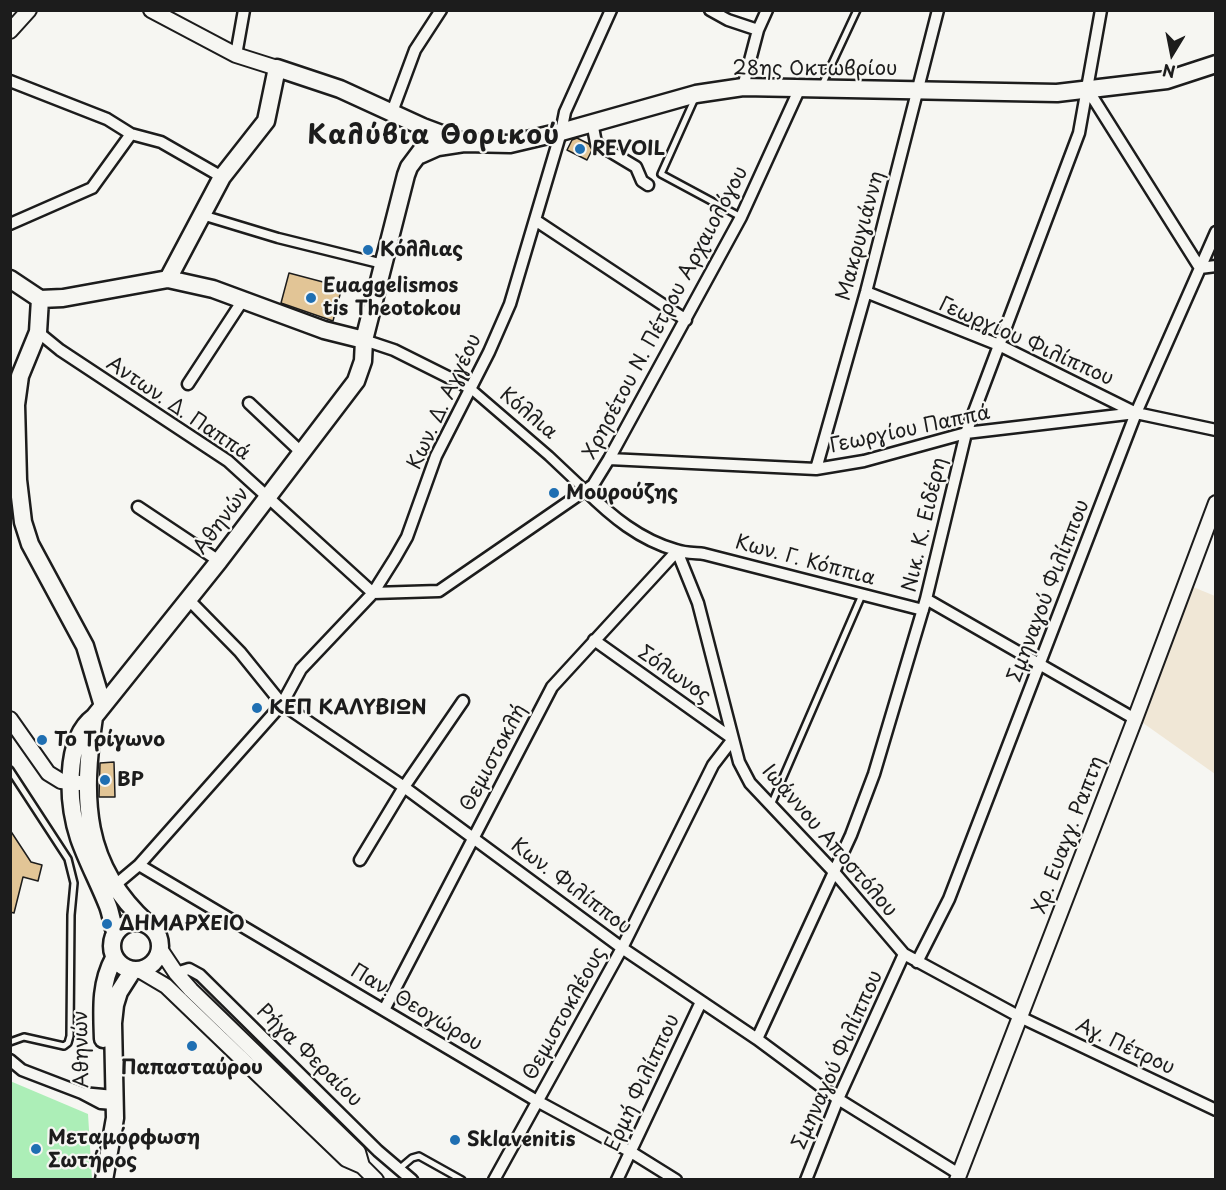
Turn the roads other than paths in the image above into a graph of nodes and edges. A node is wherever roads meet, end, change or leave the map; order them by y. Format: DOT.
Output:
graph roads {
  1 [pos="29,10"];
  2 [pos="151,10"];
  3 [pos="244,10"];
  4 [pos="441,10"];
  5 [pos="611,10"];
  6 [pos="710,10"];
  7 [pos="767,10"];
  8 [pos="857,10"];
  9 [pos="938,10"];
  10 [pos="1101,10"];
  11 [pos="758,30"];
  12 [pos="10,31"];
  13 [pos="236,55"];
  14 [pos="1215,64"];
  15 [pos="278,68"];
  16 [pos="10,81"];
  17 [pos="743,87"];
  18 [pos="799,90"];
  19 [pos="820,90"];
  20 [pos="918,90"];
  21 [pos="1088,90"];
  22 [pos="696,94"];
  23 [pos="392,112"];
  24 [pos="592,122"];
  25 [pos="423,127"];
  26 [pos="561,132"];
  27 [pos="131,134"];
  28 [pos="464,143"];
  29 [pos="420,155"];
  30 [pos="222,177"];
  31 [pos="648,184"];
  32 [pos="202,215"];
  33 [pos="741,217"];
  34 [pos="535,220"];
  35 [pos="10,224"];
  36 [pos="1215,232"];
  37 [pos="383,264"];
  38 [pos="1215,266"];
  39 [pos="1200,268"];
  40 [pos="10,279"];
  41 [pos="168,279"];
  42 [pos="866,292"];
  43 [pos="40,299"];
  44 [pos="243,300"];
  45 [pos="686,320"];
  46 [pos="38,332"];
  47 [pos="364,340"];
  48 [pos="999,345"];
  49 [pos="188,384"];
  50 [pos="470,388"];
  51 [pos="249,403"];
  52 [pos="13,405"];
  53 [pos="1136,413"];
  54 [pos="1215,430"];
  55 [pos="966,433"];
  56 [pos="302,453"];
  57 [pos="609,459"];
  58 [pos="816,469"];
  59 [pos="585,490"];
  60 [pos="267,496"];
  61 [pos="1215,503"];
  62 [pos="138,507"];
  63 [pos="677,551"];
  64 [pos="219,561"];
  65 [pos="373,593"];
  66 [pos="862,595"];
  67 [pos="188,599"];
  68 [pos="925,605"];
  69 [pos="594,640"];
  70 [pos="1041,665"];
  71 [pos="463,701"];
  72 [pos="282,704"];
  73 [pos="98,711"];
  74 [pos="1135,719"];
  75 [pos="12,724"];
  76 [pos="733,739"];
  77 [pos="10,770"];
  78 [pos="85,783"];
  79 [pos="404,787"];
  80 [pos="771,805"];
  81 [pos="473,836"];
  82 [pos="360,860"];
  83 [pos="139,865"];
  84 [pos="834,872"];
  85 [pos="114,886"];
  86 [pos="148,924"];
  87 [pos="115,932"];
  88 [pos="622,948"];
  89 [pos="160,949"];
  90 [pos="904,954"];
  91 [pos="114,958"];
  92 [pos="917,962"];
  93 [pos="136,970"];
  94 [pos="176,974"];
  95 [pos="701,1002"];
  96 [pos="384,1010"];
  97 [pos="1020,1017"];
  98 [pos="757,1039"];
  99 [pos="10,1042"];
  100 [pos="10,1060"];
  101 [pos="838,1099"];
  102 [pos="109,1100"];
  103 [pos="537,1101"];
  104 [pos="1215,1110"];
  105 [pos="378,1151"];
  106 [pos="631,1152"];
  107 [pos="362,1166"];
  108 [pos="399,1169"];
  109 [pos="958,1177"];
  110 [pos="104,1179"];
  111 [pos="376,1179"];
  112 [pos="412,1179"];
  113 [pos="462,1179"];
  114 [pos="494,1179"];
  115 [pos="618,1179"];
  116 [pos="676,1179"];
  117 [pos="806,1179"];
  1 -- 12 [label="street"];
  2 -- 13 [label="street"];
  3 -- 13 [label="street"];
  4 -- 23 [label="street"];
  5 -- 26 [label="street, Κων. Δ. Αγγέου"];
  6 -- 11 [label="street"];
  7 -- 11 [label="street"];
  8 -- 19 [label="lane"];
  9 -- 20 [label="street, Μακρυγιάννη"];
  10 -- 21 [label="street, Νικ. Κ. Ειδέρη"];
  11 -- 17 [label="street"];
  13 -- 15 [label="street"];
  14 -- 21 [label="main road, 28ης Οκτωβρίου"];
  15 -- 23 [label="main road"];
  15 -- 30 [label="main road"];
  16 -- 27 [label="street"];
  17 -- 18 [label="main road, 28ης Οκτωβρίου"];
  17 -- 22 [label="main road, 28ης Οκτωβρίου"];
  18 -- 19 [label="main road, 28ης Οκτωβρίου"];
  18 -- 33 [label="street, Χρησέτου Ν. Πέτρου Αρχαιολόγου"];
  19 -- 20 [label="main road, 28ης Οκτωβρίου"];
  20 -- 21 [label="main road, 28ης Οκτωβρίου"];
  20 -- 42 [label="street, Μακρυγιάννη"];
  21 -- 39 [label="street"];
  21 -- 48 [label="street, Νικ. Κ. Ειδέρη"];
  22 -- 24 [label="main road, 28ης Οκτωβρίου"];
  22 -- 33 [label="lane"];
  23 -- 25 [label="main road"];
  24 -- 26 [label="main road, 28ης Οκτωβρίου"];
  24 -- 31 [label="street"];
  25 -- 28 [label="main road"];
  25 -- 29 [label="main road"];
  26 -- 28 [label="main road, 28ης Οκτωβρίου"];
  26 -- 34 [label="street, Κων. Δ. Αγγέου"];
  27 -- 30 [label="street"];
  27 -- 35 [label="street"];
  28 -- 29 [label="main road, 28ης Οκτωβρίου"];
  29 -- 37 [label="main road, Αθηνών"];
  30 -- 32 [label="main road"];
  32 -- 37 [label="street"];
  32 -- 41 [label="main road"];
  33 -- 45 [label="street, Χρησέτου Ν. Πέτρου Αρχαιολόγου"];
  34 -- 45 [label="street"];
  34 -- 50 [label="street, Κων. Δ. Αγγέου"];
  36 -- 39 [label="street, Σμηναγού Φιλίππου"];
  37 -- 47 [label="main road, Αθηνών"];
  38 -- 39 [label="street"];
  39 -- 53 [label="street, Σμηναγού Φιλίππου"];
  40 -- 43 [label="main road"];
  41 -- 43 [label="main road"];
  41 -- 44 [label="main road"];
  42 -- 48 [label="street, Γεωργίου Φιλίππου"];
  42 -- 58 [label="street, Μακρυγιάννη"];
  43 -- 46 [label="main road"];
  44 -- 47 [label="main road"];
  44 -- 49 [label="street"];
  45 -- 57 [label="street, Χρησέτου Ν. Πέτρου Αρχαιολόγου"];
  46 -- 52 [label="main road"];
  46 -- 60 [label="street, Αντων. Δ. Παππά"];
  47 -- 50 [label="street"];
  47 -- 56 [label="main road, Αθηνών"];
  48 -- 53 [label="street, Γεωργίου Φιλίππου"];
  48 -- 55 [label="street, Νικ. Κ. Ειδέρη"];
  50 -- 59 [label="street, Κόλλια"];
  50 -- 65 [label="street, Κων. Δ. Αγγέου"];
  51 -- 56 [label="street"];
  52 -- 73 [label="main road"];
  53 -- 54 [label="street, Γεωργίου Παππά"];
  53 -- 55 [label="street, Γεωργίου Παππά"];
  53 -- 70 [label="street, Σμηναγού Φιλίππου"];
  55 -- 58 [label="street, Γεωργίου Παππά"];
  55 -- 68 [label="street, Νικ. Κ. Ειδέρη"];
  56 -- 60 [label="main road, Αθηνών"];
  57 -- 58 [label="street, Γεωργίου Παππά"];
  57 -- 59 [label="street, Χρησέτου Ν. Πέτρου Αρχαιολόγου"];
  59 -- 63 [label="street, Κόλλια"];
  59 -- 65 [label="street, Χρησέτου Ν. Πέτρου Αρχαιολόγου"];
  60 -- 64 [label="main road, Αθηνών"];
  60 -- 65 [label="street, Αντων. Δ. Παππά"];
  61 -- 74 [label="street, Χρ. Ευαγγ. Ραπτη"];
  62 -- 64 [label="street"];
  63 -- 66 [label="street, Κων. Γ. Κόππια"];
  63 -- 69 [label="street, Θεμιστοκλή"];
  63 -- 76 [label="street, Ιωάννου Αποστόλου"];
  64 -- 67 [label="main road, Αθηνών"];
  65 -- 72 [label="street, Κων. Δ. Αγγέου"];
  66 -- 68 [label="street, Κων. Γ. Κόππια"];
  66 -- 80 [label="lane"];
  67 -- 72 [label="street, Κων. Φιλίππου"];
  67 -- 73 [label="main road, Αθηνών"];
  68 -- 70 [label="street, Κων. Γ. Κόππια"];
  68 -- 84 [label="street, Νικ. Κ. Ειδέρη"];
  69 -- 76 [label="street, Σόλωνος"];
  69 -- 81 [label="street, Θεμιστοκλή"];
  70 -- 74 [label="street, Κων. Γ. Κόππια"];
  70 -- 92 [label="street, Σμηναγού Φιλίππου"];
  71 -- 79 [label="street"];
  72 -- 79 [label="street, Κων. Φιλίππου"];
  72 -- 83 [label="street, Κων. Δ. Αγγέου"];
  73 -- 78 [label="main road, Αθηνών"];
  73 -- 78 [label="main road, Αθηνών"];
  74 -- 97 [label="street, Χρ. Ευαγγ. Ραπτη"];
  75 -- 78 [label="street"];
  76 -- 80 [label="street, Ιωάννου Αποστόλου"];
  76 -- 88 [label="street, Θεμιστοκλέους"];
  77 -- 99 [label="lane"];
  78 -- 85 [label="main road, Αθηνών"];
  78 -- 87 [label="main road, Αθηνών"];
  79 -- 81 [label="street, Κων. Φιλίππου"];
  79 -- 82 [label="street"];
  80 -- 84 [label="street, Ιωάννου Αποστόλου"];
  81 -- 88 [label="street, Κων. Φιλίππου"];
  81 -- 96 [label="street, Θεμιστοκλή"];
  83 -- 85 [label="street, Κων. Δ. Αγγέου"];
  83 -- 96 [label="street, Παν. Θεογώρου"];
  84 -- 90 [label="street, Ιωάννου Αποστόλου"];
  84 -- 98 [label="street, Νικ. Κ. Ειδέρη"];
  85 -- 86 [label="main road, Αθηνών"];
  86 -- 87 [label="main road"];
  86 -- 89 [label="main road"];
  87 -- 91 [label="main road"];
  88 -- 95 [label="street, Κων. Φιλίππου"];
  88 -- 103 [label="street, Θεμιστοκλέους"];
  89 -- 93 [label="main road"];
  89 -- 94 [label="street, Ρήγα Φεραίου"];
  90 -- 92 [label="street, Ιωάννου Αποστόλου"];
  90 -- 101 [label="street, Σμηναγού Φιλίππου"];
  91 -- 93 [label="main road"];
  91 -- 102 [label="main road, Αθηνών"];
  92 -- 97 [label="street, Ιωάννου Αποστόλου"];
  93 -- 102 [label="main road, Αθηνών"];
  93 -- 107 [label="street, Ρήγα Φεραίου"];
  94 -- 105 [label="street, Ρήγα Φεραίου"];
  94 -- 107 [label="street, Ρήγα Φεραίου"];
  95 -- 98 [label="street, Κων. Φιλίππου"];
  95 -- 106 [label="street, Ερμή Φιλίππου"];
  96 -- 103 [label="street, Παν. Θεογώρου"];
  97 -- 104 [label="street, Αγ. Πέτρου"];
  97 -- 109 [label="street, Χρ. Ευαγγ. Ραπτη"];
  98 -- 101 [label="street, Κων. Φιλίππου"];
  100 -- 102 [label="street"];
  101 -- 109 [label="street, Κων. Φιλίππου"];
  101 -- 117 [label="street, Σμηναγού Φιλίππου"];
  102 -- 110 [label="main road, Αθηνών"];
  103 -- 106 [label="street, Παν. Θεογώρου"];
  103 -- 114 [label="street, Θεμιστοκλέους"];
  105 -- 107 [label="street"];
  105 -- 108 [label="street, Ρήγα Φεραίου"];
  106 -- 115 [label="street, Ερμή Φιλίππου"];
  106 -- 116 [label="street, Παν. Θεογώρου"];
  107 -- 111 [label="street, Ρήγα Φεραίου"];
  108 -- 112 [label="street, Ρήγα Φεραίου"];
  108 -- 113 [label="lane"];
}
